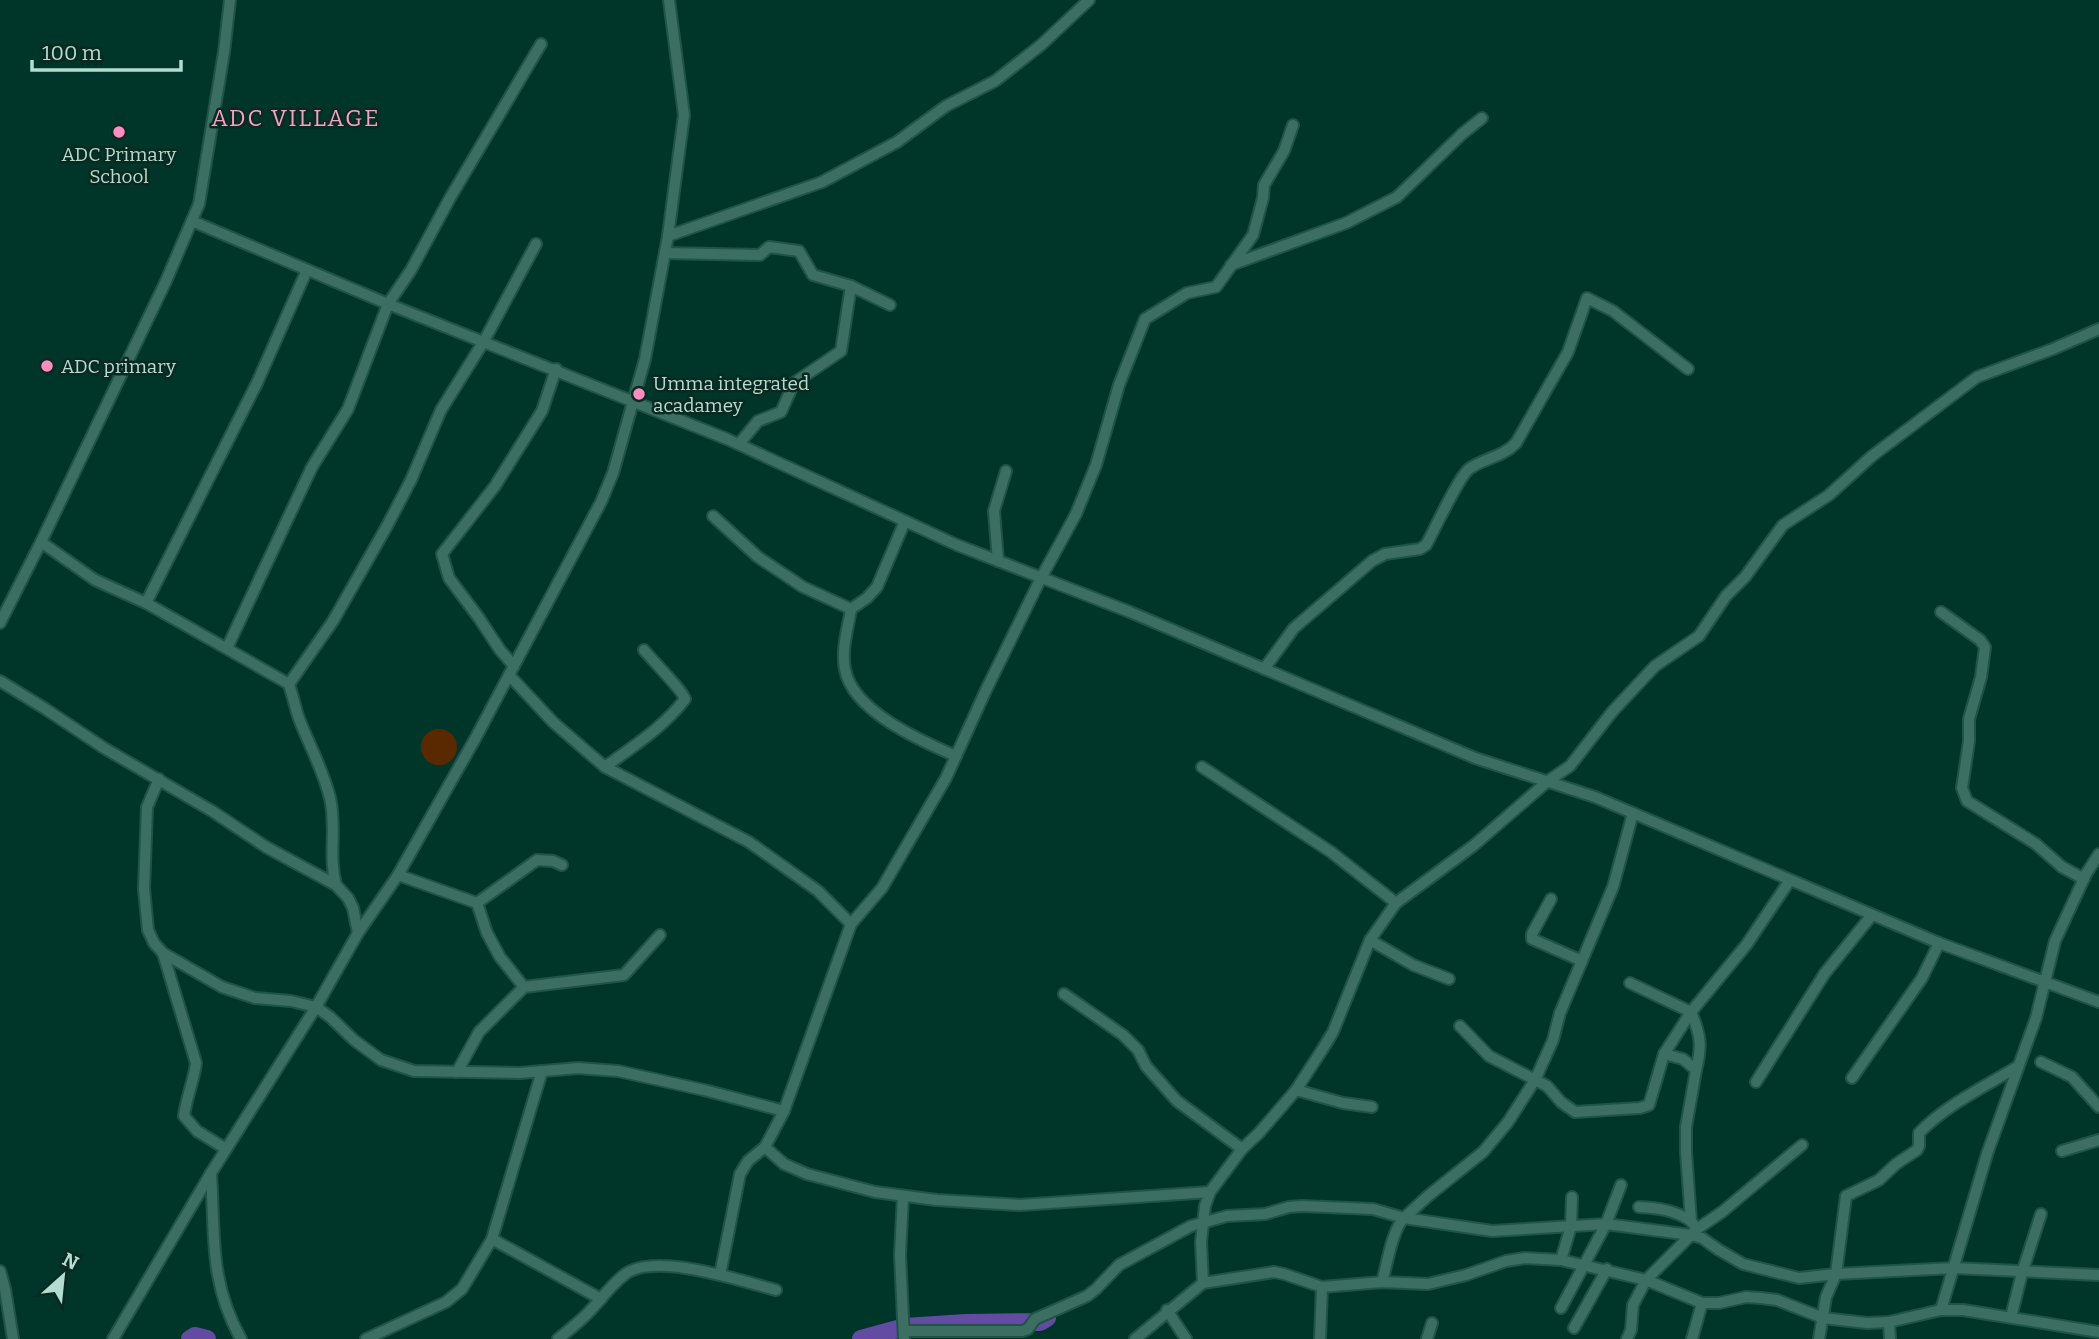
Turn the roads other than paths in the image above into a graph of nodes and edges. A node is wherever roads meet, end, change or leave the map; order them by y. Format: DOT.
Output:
graph roads {
  1 [pos="230,0"];
  2 [pos="669,0"];
  3 [pos="1089,0"];
  4 [pos="541,44"];
  5 [pos="1482,118"];
  6 [pos="1293,125"];
  7 [pos="192,221"];
  8 [pos="668,236"];
  9 [pos="536,244"];
  10 [pos="665,253"];
  11 [pos="1231,265"];
  12 [pos="307,270"];
  13 [pos="851,286"];
  14 [pos="388,304"];
  15 [pos="890,305"];
  16 [pos="2098,332"];
  17 [pos="484,341"];
  18 [pos="556,369"];
  19 [pos="1688,369"];
  20 [pos="634,401"];
  21 [pos="739,444"];
  22 [pos="1006,471"];
  23 [pos="713,516"];
  24 [pos="905,521"];
  25 [pos="41,542"];
  26 [pos="999,561"];
  27 [pos="1041,578"];
  28 [pos="146,603"];
  29 [pos="851,609"];
  30 [pos="1941,612"];
  31 [pos="0,623"];
  32 [pos="227,648"];
  33 [pos="643,650"];
  34 [pos="1265,669"];
  35 [pos="511,670"];
  36 [pos="0,681"];
  37 [pos="289,684"];
  38 [pos="956,756"];
  39 [pos="1202,766"];
  40 [pos="605,767"];
  41 [pos="159,779"];
  42 [pos="1548,781"];
  43 [pos="1633,813"];
  44 [pos="2099,854"];
  45 [pos="562,865"];
  46 [pos="398,875"];
  47 [pos="2084,879"];
  48 [pos="1790,880"];
  49 [pos="336,885"];
  50 [pos="1551,900"];
  51 [pos="477,903"];
  52 [pos="1396,903"];
  53 [pos="1872,915"];
  54 [pos="851,924"];
  55 [pos="358,933"];
  56 [pos="660,935"];
  57 [pos="1370,940"];
  58 [pos="1939,943"];
  59 [pos="163,953"];
  60 [pos="1582,961"];
  61 [pos="1449,978"];
  62 [pos="1630,983"];
  63 [pos="2045,983"];
  64 [pos="524,987"];
  65 [pos="1064,994"];
  66 [pos="2099,1002"];
  67 [pos="316,1007"];
  68 [pos="1691,1012"];
  69 [pos="1460,1026"];
  70 [pos="1664,1054"];
  71 [pos="2041,1062"];
  72 [pos="2017,1067"];
  73 [pos="1696,1070"];
  74 [pos="542,1071"];
  75 [pos="457,1072"];
  76 [pos="1852,1078"];
  77 [pos="1535,1080"];
  78 [pos="1756,1082"];
  79 [pos="1296,1090"];
  80 [pos="1372,1107"];
  81 [pos="2099,1107"];
  82 [pos="784,1111"];
  83 [pos="2099,1140"];
  84 [pos="1802,1145"];
  85 [pos="765,1147"];
  86 [pos="226,1149"];
  87 [pos="1242,1149"];
  88 [pos="2062,1151"];
  89 [pos="211,1173"];
  90 [pos="1621,1185"];
  91 [pos="1210,1192"];
  92 [pos="903,1196"];
  93 [pos="1572,1197"];
  94 [pos="1640,1207"];
  95 [pos="2041,1214"];
  96 [pos="1404,1218"];
  97 [pos="1204,1223"];
  98 [pos="1606,1224"];
  99 [pos="1571,1226"];
  100 [pos="1693,1229"];
  101 [pos="492,1239"];
  102 [pos="1561,1260"];
  103 [pos="1585,1264"];
  104 [pos="1606,1269"];
  105 [pos="1954,1269"];
  106 [pos="0,1272"];
  107 [pos="2022,1273"];
  108 [pos="1836,1274"];
  109 [pos="720,1275"];
  110 [pos="2099,1275"];
  111 [pos="1646,1280"];
  112 [pos="1382,1282"];
  113 [pos="1203,1283"];
  114 [pos="1322,1287"];
  115 [pos="776,1290"];
  116 [pos="601,1300"];
  117 [pos="1702,1303"];
  118 [pos="1561,1308"];
  119 [pos="1167,1310"];
  120 [pos="1941,1310"];
  121 [pos="2011,1317"];
  122 [pos="1823,1318"];
  123 [pos="1889,1322"];
  124 [pos="1432,1323"];
  125 [pos="1574,1328"];
  126 [pos="2099,1332"];
  127 [pos="904,1335"];
  128 [pos="13,1339"];
  129 [pos="113,1339"];
  130 [pos="241,1339"];
  131 [pos="366,1339"];
  132 [pos="558,1339"];
  133 [pos="1135,1339"];
  134 [pos="1186,1339"];
  135 [pos="1321,1339"];
  136 [pos="1427,1339"];
  137 [pos="1627,1339"];
  138 [pos="1692,1339"];
  139 [pos="1819,1339"];
  140 [pos="1890,1339"];
  1 -- 7 [label="street"];
  2 -- 8 [label="street"];
  3 -- 8 [label="street"];
  4 -- 14 [label="street"];
  5 -- 11 [label="street"];
  6 -- 11 [label="street"];
  7 -- 12 [label="street"];
  7 -- 25 [label="street"];
  8 -- 10 [label="street"];
  9 -- 17 [label="street"];
  10 -- 13 [label="street"];
  10 -- 20 [label="street"];
  11 -- 27 [label="street"];
  12 -- 14 [label="street"];
  12 -- 28 [label="street"];
  13 -- 15 [label="street"];
  13 -- 21 [label="street"];
  14 -- 17 [label="street"];
  14 -- 32 [label="street"];
  16 -- 42 [label="street"];
  17 -- 18 [label="street"];
  17 -- 37 [label="street"];
  18 -- 20 [label="street"];
  18 -- 35 [label="street"];
  19 -- 34 [label="street"];
  20 -- 21 [label="street"];
  20 -- 35 [label="street"];
  21 -- 24 [label="street"];
  22 -- 26 [label="street"];
  23 -- 29 [label="street"];
  24 -- 26 [label="street"];
  24 -- 29 [label="street"];
  25 -- 28 [label="street"];
  25 -- 31 [label="street"];
  26 -- 27 [label="street"];
  27 -- 34 [label="street"];
  27 -- 38 [label="street"];
  28 -- 32 [label="street"];
  29 -- 38 [label="street"];
  30 -- 47 [label="street"];
  32 -- 37 [label="street"];
  33 -- 40 [label="street"];
  34 -- 42 [label="street"];
  35 -- 40 [label="street"];
  35 -- 46 [label="street"];
  36 -- 41 [label="street"];
  37 -- 49 [label="street"];
  38 -- 54 [label="street"];
  39 -- 52 [label="street"];
  40 -- 54 [label="street"];
  41 -- 49 [label="street"];
  41 -- 59 [label="street"];
  42 -- 43 [label="street"];
  42 -- 52 [label="street"];
  43 -- 48 [label="street"];
  43 -- 60 [label="street"];
  44 -- 47 [label="street"];
  45 -- 51 [label="street"];
  46 -- 51 [label="street"];
  46 -- 55 [label="street"];
  47 -- 63 [label="street"];
  48 -- 53 [label="street"];
  48 -- 68 [label="street"];
  49 -- 55 [label="street"];
  50 -- 60 [label="street"];
  51 -- 64 [label="street"];
  52 -- 57 [label="street"];
  53 -- 58 [label="street"];
  53 -- 78 [label="street"];
  54 -- 82 [label="street"];
  55 -- 67 [label="street"];
  56 -- 64 [label="street"];
  57 -- 61 [label="street"];
  57 -- 79 [label="street"];
  58 -- 63 [label="street"];
  58 -- 76 [label="street"];
  59 -- 67 [label="street"];
  59 -- 86 [label="street"];
  60 -- 77 [label="street"];
  62 -- 68 [label="street"];
  63 -- 66 [label="street"];
  63 -- 72 [label="street"];
  64 -- 75 [label="street"];
  65 -- 87 [label="street"];
  67 -- 75 [label="street"];
  67 -- 86 [label="street"];
  68 -- 70 [label="street"];
  68 -- 73 [label="street"];
  69 -- 77 [label="street"];
  70 -- 73 [label="street"];
  70 -- 77 [label="street"];
  71 -- 81 [label="street"];
  72 -- 105 [label="street"];
  72 -- 108 [label="street"];
  73 -- 100 [label="street"];
  74 -- 75 [label="street"];
  74 -- 82 [label="street"];
  74 -- 101 [label="street"];
  77 -- 96 [label="street"];
  79 -- 80 [label="street"];
  79 -- 87 [label="street"];
  82 -- 85 [label="street"];
  83 -- 88 [label="street"];
  84 -- 100 [label="street"];
  85 -- 92 [label="street"];
  85 -- 109 [label="street"];
  86 -- 89 [label="street"];
  87 -- 91 [label="street"];
  89 -- 129 [label="street"];
  89 -- 130 [label="street"];
  90 -- 98 [label="street"];
  91 -- 92 [label="street"];
  91 -- 97 [label="street"];
  92 -- 127 [label="street"];
  93 -- 99 [label="street"];
  94 -- 100 [label="street"];
  95 -- 107 [label="street"];
  96 -- 97 [label="street"];
  96 -- 99 [label="street"];
  96 -- 112 [label="street"];
  97 -- 113 [label="street"];
  97 -- 127 [label="street"];
  98 -- 99 [label="street"];
  98 -- 100 [label="street"];
  98 -- 103 [label="street"];
  99 -- 102 [label="street"];
  100 -- 108 [label="street"];
  100 -- 111 [label="street"];
  101 -- 116 [label="street"];
  101 -- 131 [label="street"];
  102 -- 103 [label="street"];
  102 -- 112 [label="street"];
  103 -- 104 [label="street"];
  103 -- 118 [label="street"];
  104 -- 111 [label="street"];
  104 -- 125 [label="street"];
  105 -- 107 [label="street"];
  105 -- 108 [label="street"];
  105 -- 120 [label="street"];
  106 -- 128 [label="street"];
  107 -- 110 [label="street"];
  107 -- 121 [label="street"];
  108 -- 122 [label="street"];
  109 -- 115 [label="street"];
  109 -- 116 [label="street"];
  111 -- 117 [label="street"];
  111 -- 137 [label="street"];
  112 -- 114 [label="street"];
  113 -- 114 [label="street"];
  113 -- 119 [label="street"];
  114 -- 135 [label="street"];
  116 -- 132 [label="street"];
  117 -- 122 [label="street"];
  117 -- 138 [label="street"];
  119 -- 133 [label="street"];
  119 -- 134 [label="street"];
  120 -- 121 [label="street"];
  120 -- 123 [label="street"];
  121 -- 126 [label="street"];
  122 -- 123 [label="street"];
  122 -- 139 [label="street"];
  123 -- 140 [label="street"];
  124 -- 136 [label="street"];
}
